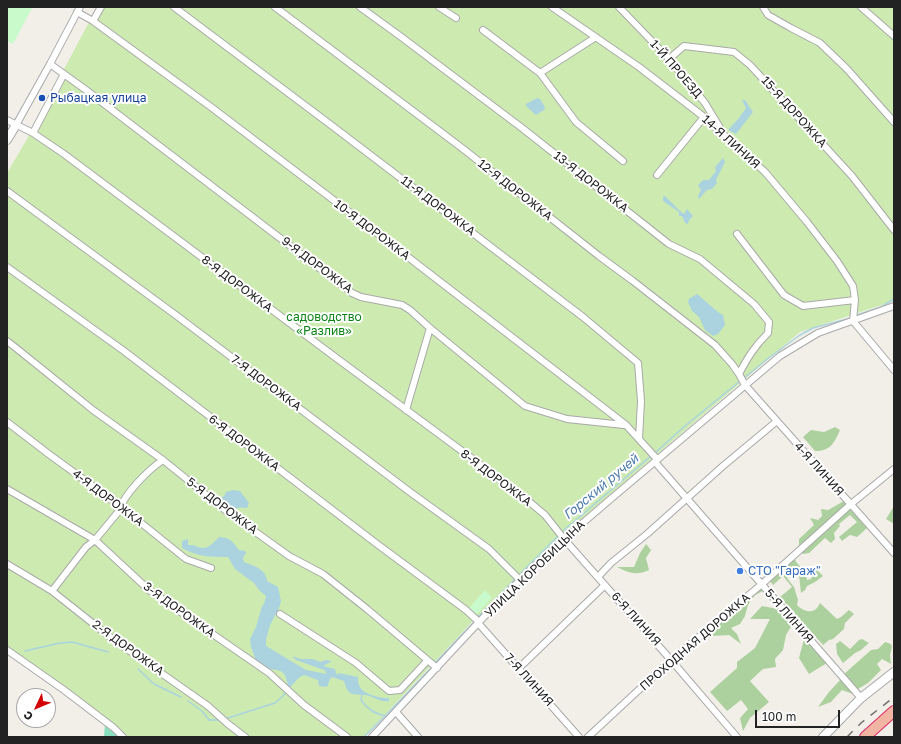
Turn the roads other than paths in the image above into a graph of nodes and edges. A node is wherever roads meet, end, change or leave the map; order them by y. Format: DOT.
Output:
graph roads {
  1 [pos="101,7"];
  2 [pos="174,7"];
  3 [pos="275,7"];
  4 [pos="360,7"];
  5 [pos="439,7"];
  6 [pos="552,7"];
  7 [pos="619,7"];
  8 [pos="764,7"];
  9 [pos="861,7"];
  10 [pos="78,10"];
  11 [pos="869,10"];
  12 [pos="456,18"];
  13 [pos="93,21"];
  14 [pos="483,30"];
  15 [pos="894,36"];
  16 [pos="596,37"];
  17 [pos="669,59"];
  18 [pos="50,64"];
  19 [pos="540,73"];
  20 [pos="64,74"];
  21 [pos="704,117"];
  22 [pos="7,120"];
  23 [pos="894,122"];
  24 [pos="16,124"];
  25 [pos="33,133"];
  26 [pos="726,137"];
  27 [pos="7,140"];
  28 [pos="623,161"];
  29 [pos="657,175"];
  30 [pos="7,191"];
  31 [pos="894,230"];
  32 [pos="737,234"];
  33 [pos="7,267"];
  34 [pos="855,300"];
  35 [pos="894,306"];
  36 [pos="853,321"];
  37 [pos="430,328"];
  38 [pos="7,341"];
  39 [pos="894,370"];
  40 [pos="739,374"];
  41 [pos="745,385"];
  42 [pos="406,410"];
  43 [pos="777,421"];
  44 [pos="7,422"];
  45 [pos="626,426"];
  46 [pos="639,439"];
  47 [pos="163,460"];
  48 [pos="656,461"];
  49 [pos="894,469"];
  50 [pos="7,489"];
  51 [pos="687,498"];
  52 [pos="851,504"];
  53 [pos="120,506"];
  54 [pos="564,539"];
  55 [pos="95,540"];
  56 [pos="894,553"];
  57 [pos="7,564"];
  58 [pos="211,568"];
  59 [pos="598,577"];
  60 [pos="520,580"];
  61 [pos="762,584"];
  62 [pos="605,585"];
  63 [pos="52,591"];
  64 [pos="280,614"];
  65 [pos="479,623"];
  66 [pos="7,650"];
  67 [pos="671,660"];
  68 [pos="427,661"];
  69 [pos="437,668"];
  70 [pos="519,668"];
  71 [pos="894,672"];
  72 [pos="861,698"];
  73 [pos="396,712"];
  74 [pos="894,712"];
  75 [pos="894,719"];
  76 [pos="123,737"];
  77 [pos="245,737"];
  78 [pos="348,737"];
  79 [pos="372,737"];
  80 [pos="418,737"];
  81 [pos="579,737"];
  82 [pos="588,737"];
  83 [pos="737,737"];
  84 [pos="823,737"];
  85 [pos="865,737"];
  86 [pos="874,737"];
  1 -- 13 [label="street"];
  2 -- 46 [label="street, 11-Я ДОРОЖКА"];
  3 -- 40 [label="street, 12-Я ДОРОЖКА"];
  4 -- 40 [label="street, 13-Я ДОРОЖКА"];
  5 -- 12 [label="street"];
  6 -- 16 [label="street, 14-Я ЛИНИЯ"];
  7 -- 17 [label="street, 1-Й ПРОЕЗД"];
  8 -- 23 [label="street"];
  9 -- 11 [label="street"];
  10 -- 13 [label="street, 10-Я ДОРОЖКА"];
  10 -- 18 [label="street"];
  11 -- 15 [label="street"];
  13 -- 45 [label="street, 10-Я ДОРОЖКА"];
  14 -- 19 [label="street"];
  16 -- 19 [label="street"];
  16 -- 21 [label="street, 14-Я ЛИНИЯ"];
  17 -- 26 [label="street, 1-Й ПРОЕЗД"];
  17 -- 31 [label="street, 15-Я ДОРОЖКА"];
  18 -- 20 [label="street, 9-Я ДОРОЖКА"];
  18 -- 24 [label="street"];
  19 -- 28 [label="street"];
  20 -- 25 [label="street"];
  20 -- 37 [label="street, 9-Я ДОРОЖКА"];
  21 -- 26 [label="street, 14-Я ЛИНИЯ"];
  21 -- 29 [label="street"];
  22 -- 24 [label="street"];
  24 -- 25 [label="street, 8-Я ДОРОЖКА"];
  24 -- 27 [label="street"];
  25 -- 42 [label="street, 8-Я ДОРОЖКА"];
  26 -- 34 [label="street, 14-Я ЛИНИЯ"];
  30 -- 60 [label="street, 7-Я ДОРОЖКА"];
  32 -- 34 [label="street"];
  33 -- 65 [label="street, 6-Я ДОРОЖКА"];
  34 -- 36 [label="street, 14-Я ЛИНИЯ"];
  35 -- 36 [label="street, УЛИЦА КОРОБИЦЫНА"];
  36 -- 39 [label="street"];
  36 -- 41 [label="street, УЛИЦА КОРОБИЦЫНА"];
  37 -- 42 [label="street"];
  37 -- 45 [label="street, 9-Я ДОРОЖКА"];
  38 -- 47 [label="street, 5-Я ДОРОЖКА"];
  40 -- 41 [label="street, 12-Я ДОРОЖКА"];
  41 -- 43 [label="street, 4-Я ЛИНИЯ"];
  41 -- 48 [label="street, УЛИЦА КОРОБИЦЫНА"];
  42 -- 54 [label="street, 8-Я ДОРОЖКА"];
  43 -- 51 [label="street"];
  43 -- 52 [label="street, 4-Я ЛИНИЯ"];
  44 -- 53 [label="street, 4-Я ДОРОЖКА"];
  45 -- 46 [label="street, 10-Я ДОРОЖКА"];
  46 -- 48 [label="street, 10-Я ДОРОЖКА"];
  47 -- 53 [label="street"];
  47 -- 68 [label="street, 5-Я ДОРОЖКА"];
  48 -- 51 [label="street, 5-Я ЛИНИЯ"];
  48 -- 54 [label="street, УЛИЦА КОРОБИЦЫНА"];
  49 -- 52 [label="street, ПРОХОДНАЯ ДОРОЖКА"];
  50 -- 55 [label="street, 3-Я ДОРОЖКА"];
  51 -- 59 [label="street"];
  51 -- 61 [label="street, 5-Я ЛИНИЯ"];
  52 -- 56 [label="street, 4-Я ЛИНИЯ"];
  52 -- 61 [label="street, ПРОХОДНАЯ ДОРОЖКА"];
  53 -- 55 [label="street"];
  53 -- 58 [label="street, 4-Я ДОРОЖКА"];
  54 -- 59 [label="street, 6-Я ЛИНИЯ"];
  54 -- 60 [label="street, УЛИЦА КОРОБИЦЫНА"];
  55 -- 63 [label="street"];
  55 -- 78 [label="street, 3-Я ДОРОЖКА"];
  57 -- 63 [label="street, 2-Я ДОРОЖКА"];
  59 -- 62 [label="street, 6-Я ЛИНИЯ"];
  60 -- 65 [label="street, УЛИЦА КОРОБИЦЫНА"];
  61 -- 67 [label="street, ПРОХОДНАЯ ДОРОЖКА"];
  61 -- 72 [label="street, 5-Я ЛИНИЯ"];
  62 -- 67 [label="street, 6-Я ЛИНИЯ"];
  62 -- 70 [label="street"];
  63 -- 77 [label="street, 2-Я ДОРОЖКА"];
  64 -- 68 [label="street"];
  65 -- 69 [label="street, УЛИЦА КОРОБИЦЫНА"];
  65 -- 70 [label="street, 7-Я ЛИНИЯ"];
  66 -- 76 [label="street"];
  67 -- 82 [label="street, ПРОХОДНАЯ ДОРОЖКА"];
  67 -- 83 [label="street, 6-Я ЛИНИЯ"];
  68 -- 69 [label="street, 5-Я ДОРОЖКА"];
  69 -- 73 [label="street, УЛИЦА КОРОБИЦЫНА"];
  70 -- 81 [label="street, 7-Я ЛИНИЯ"];
  71 -- 72 [label="street"];
  72 -- 84 [label="street"];
  73 -- 79 [label="street, УЛИЦА КОРОБИЦЫНА"];
  73 -- 80 [label="street"];
  74 -- 85 [label="highway"];
  75 -- 86 [label="highway"];
}
